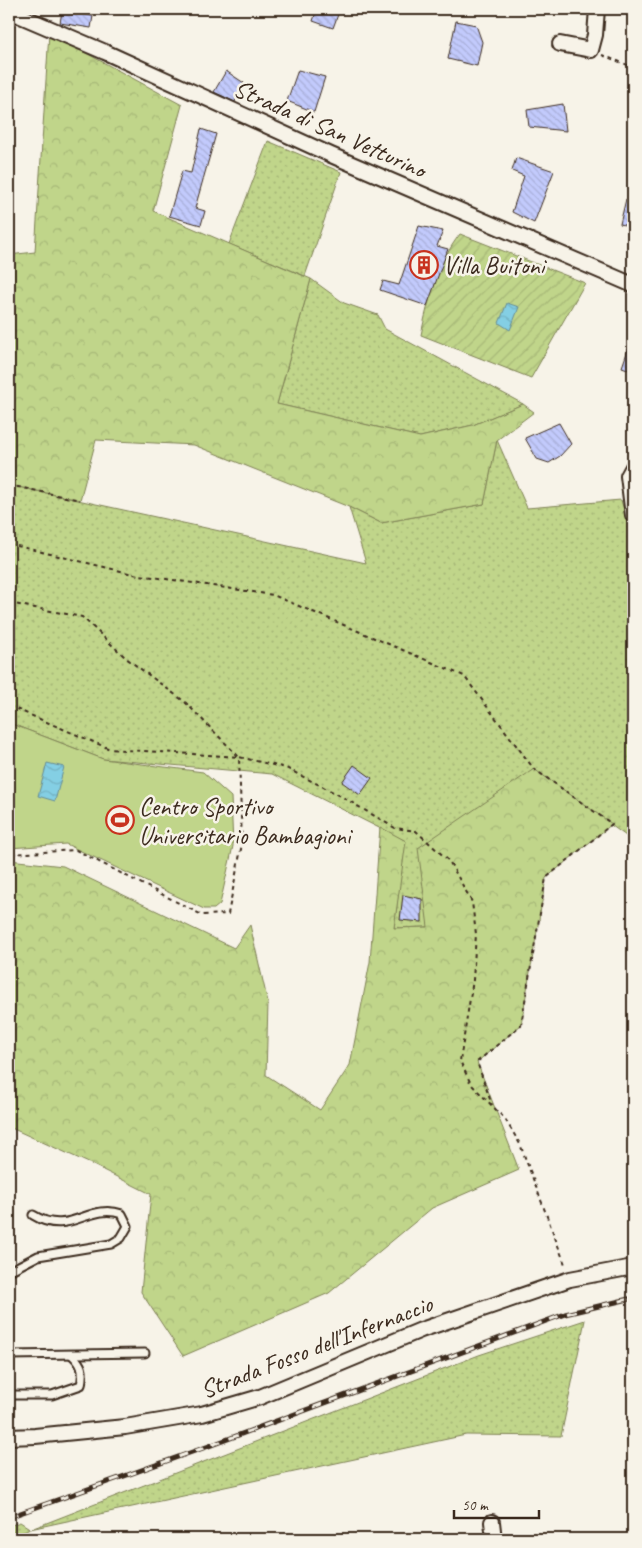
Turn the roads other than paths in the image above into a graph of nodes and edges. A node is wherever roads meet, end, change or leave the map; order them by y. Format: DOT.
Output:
graph roads {
  1 [pos="597,9"];
  2 [pos="9,11"];
  3 [pos="560,44"];
  4 [pos="633,285"];
  5 [pos="633,468"];
  6 [pos="633,515"];
  7 [pos="33,1215"];
  8 [pos="633,1267"];
  9 [pos="9,1271"];
  10 [pos="146,1353"];
  11 [pos="9,1355"];
  12 [pos="72,1355"];
  13 [pos="9,1396"];
  14 [pos="9,1437"];
  15 [pos="492,1522"];
  16 [pos="494,1539"];
  1 -- 3 [label="street"];
  2 -- 4 [label="street, Strada di San Vetturino"];
  5 -- 6 [label="street"];
  7 -- 9 [label="lane"];
  8 -- 14 [label="street, Strada Fosso dell'Infernaccio"];
  10 -- 12 [label="lane"];
  11 -- 12 [label="lane"];
  12 -- 13 [label="lane"];
  15 -- 16 [label="street"];
}
